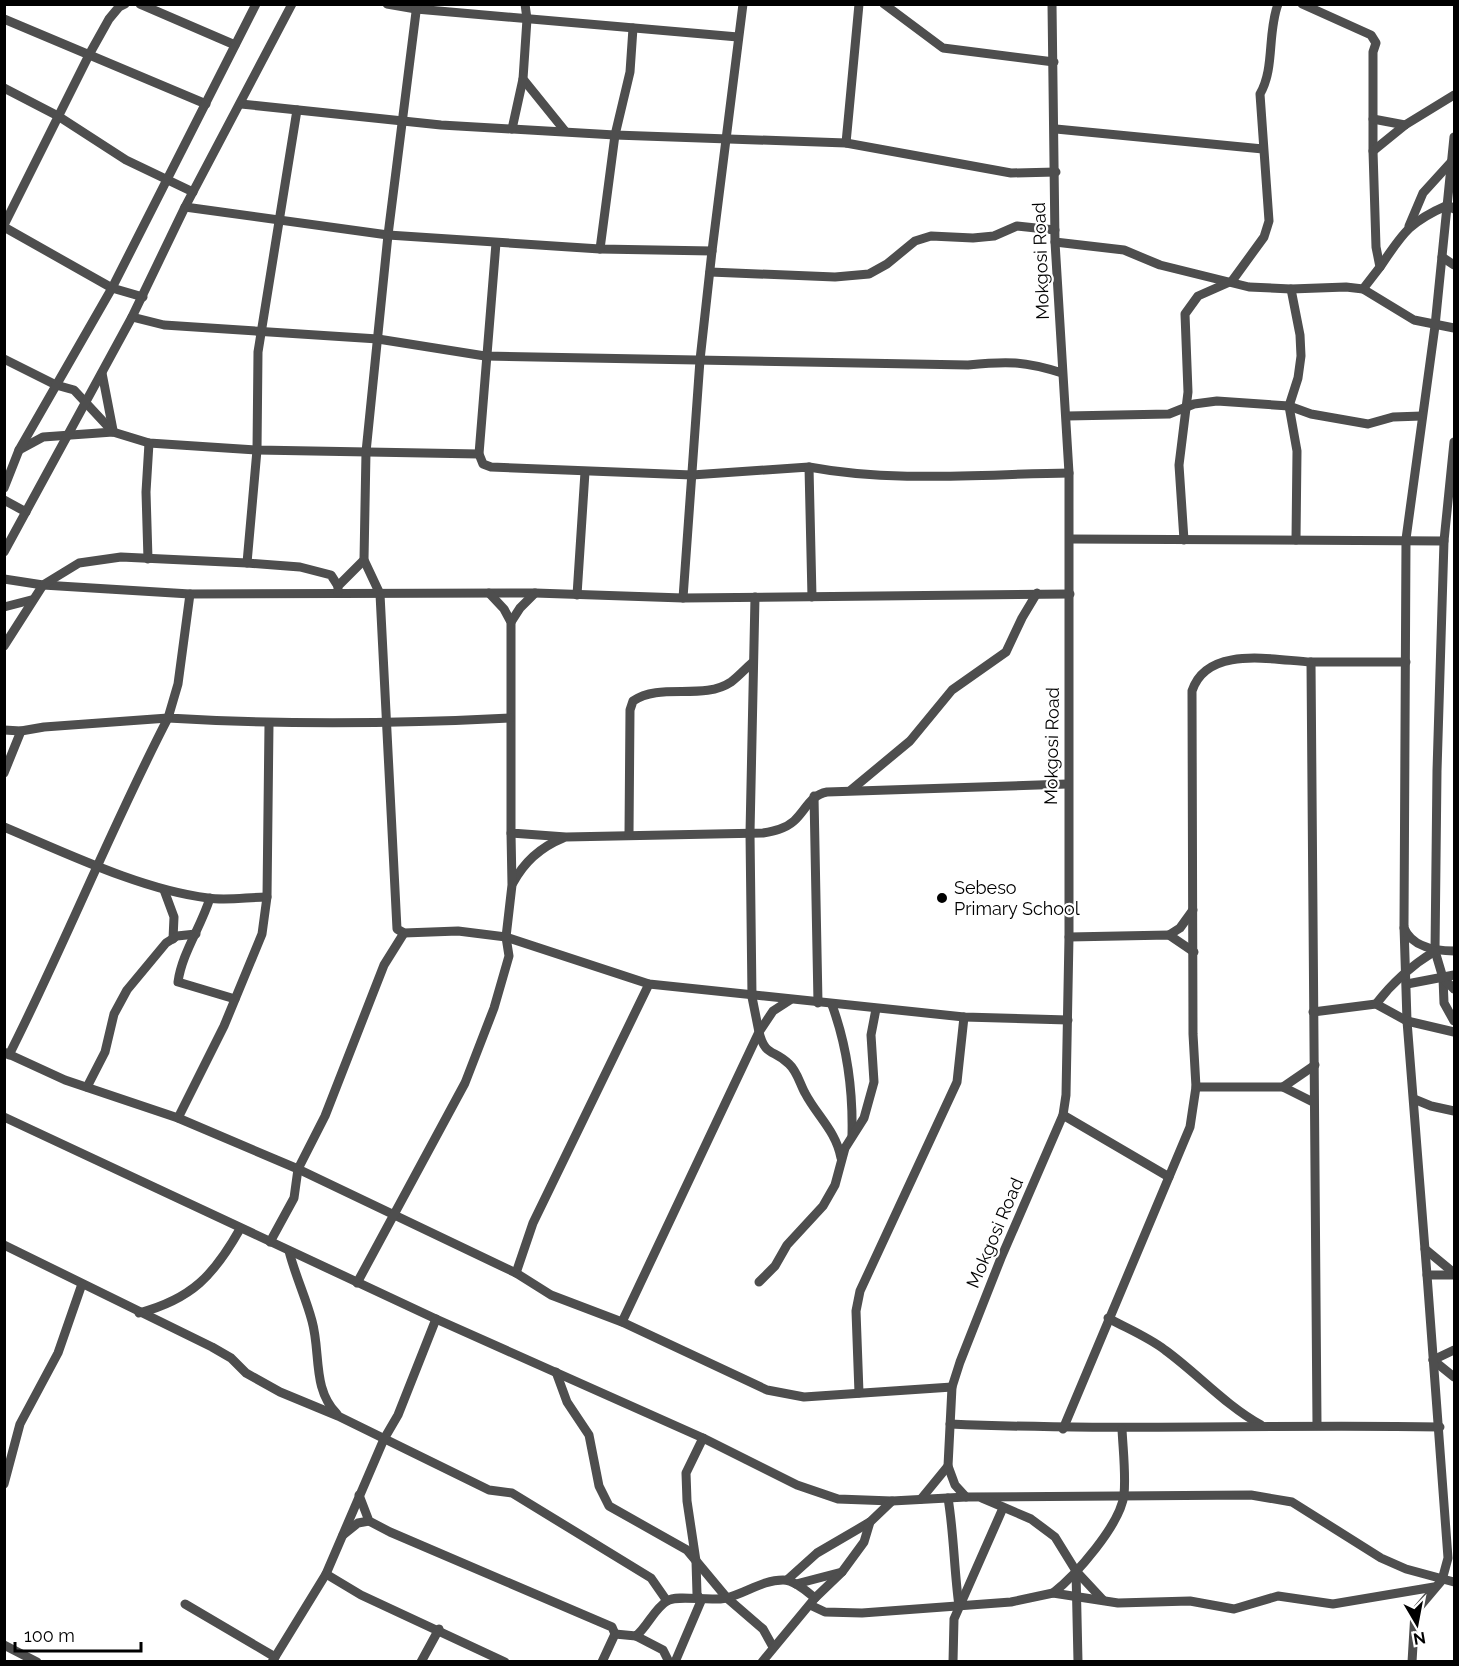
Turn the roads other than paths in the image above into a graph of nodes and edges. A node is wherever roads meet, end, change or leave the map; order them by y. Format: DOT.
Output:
graph roads {
  1 [pos="125,4"];
  2 [pos="140,4"];
  3 [pos="256,4"];
  4 [pos="292,4"];
  5 [pos="387,4"];
  6 [pos="525,4"];
  7 [pos="743,4"];
  8 [pos="860,4"];
  9 [pos="884,4"];
  10 [pos="1052,4"];
  11 [pos="1278,4"];
  12 [pos="1302,4"];
  13 [pos="416,7"];
  14 [pos="4,19"];
  15 [pos="527,19"];
  16 [pos="633,28"];
  17 [pos="738,37"];
  18 [pos="235,45"];
  19 [pos="90,53"];
  20 [pos="1054,62"];
  21 [pos="523,79"];
  22 [pos="4,88"];
  23 [pos="1455,95"];
  24 [pos="206,104"];
  25 [pos="241,104"];
  26 [pos="297,110"];
  27 [pos="58,116"];
  28 [pos="1372,119"];
  29 [pos="401,121"];
  30 [pos="1405,125"];
  31 [pos="512,129"];
  32 [pos="1056,129"];
  33 [pos="564,131"];
  34 [pos="615,135"];
  35 [pos="1455,137"];
  36 [pos="727,140"];
  37 [pos="846,143"];
  38 [pos="1263,149"];
  39 [pos="1373,151"];
  40 [pos="1453,160"];
  41 [pos="1056,172"];
  42 [pos="168,179"];
  43 [pos="193,192"];
  44 [pos="185,207"];
  45 [pos="1451,207"];
  46 [pos="279,222"];
  47 [pos="4,226"];
  48 [pos="1409,226"];
  49 [pos="1055,230"];
  50 [pos="388,235"];
  51 [pos="1055,242"];
  52 [pos="496,243"];
  53 [pos="600,249"];
  54 [pos="712,250"];
  55 [pos="1442,257"];
  56 [pos="1455,265"];
  57 [pos="1380,267"];
  58 [pos="710,272"];
  59 [pos="1232,281"];
  60 [pos="112,288"];
  61 [pos="1291,289"];
  62 [pos="1363,289"];
  63 [pos="143,297"];
  64 [pos="132,316"];
  65 [pos="1435,326"];
  66 [pos="1455,328"];
  67 [pos="261,332"];
  68 [pos="378,339"];
  69 [pos="485,356"];
  70 [pos="4,359"];
  71 [pos="700,360"];
  72 [pos="102,372"];
  73 [pos="1062,373"];
  74 [pos="56,385"];
  75 [pos="86,403"];
  76 [pos="1289,406"];
  77 [pos="1188,408"];
  78 [pos="1067,416"];
  79 [pos="1422,416"];
  80 [pos="113,432"];
  81 [pos="69,435"];
  82 [pos="1455,442"];
  83 [pos="149,443"];
  84 [pos="19,450"];
  85 [pos="257,450"];
  86 [pos="366,452"];
  87 [pos="479,454"];
  88 [pos="809,467"];
  89 [pos="585,472"];
  90 [pos="1069,473"];
  91 [pos="692,475"];
  92 [pos="5,484"];
  93 [pos="4,500"];
  94 [pos="26,512"];
  95 [pos="1070,539"];
  96 [pos="1406,539"];
  97 [pos="1184,540"];
  98 [pos="1296,540"];
  99 [pos="1444,541"];
  100 [pos="4,552"];
  101 [pos="148,559"];
  102 [pos="364,560"];
  103 [pos="247,563"];
  104 [pos="4,579"];
  105 [pos="43,585"];
  106 [pos="338,589"];
  107 [pos="489,593"];
  108 [pos="535,593"];
  109 [pos="1037,593"];
  110 [pos="190,594"];
  111 [pos="381,594"];
  112 [pos="1070,594"];
  113 [pos="577,595"];
  114 [pos="755,597"];
  115 [pos="812,597"];
  116 [pos="684,598"];
  117 [pos="31,600"];
  118 [pos="4,607"];
  119 [pos="511,622"];
  120 [pos="4,645"];
  121 [pos="1311,662"];
  122 [pos="1406,662"];
  123 [pos="752,663"];
  124 [pos="168,718"];
  125 [pos="510,718"];
  126 [pos="269,724"];
  127 [pos="386,724"];
  128 [pos="4,730"];
  129 [pos="21,731"];
  130 [pos="4,773"];
  131 [pos="1067,784"];
  132 [pos="850,791"];
  133 [pos="814,796"];
  134 [pos="4,827"];
  135 [pos="511,832"];
  136 [pos="750,833"];
  137 [pos="629,835"];
  138 [pos="566,837"];
  139 [pos="97,866"];
  140 [pos="512,885"];
  141 [pos="164,890"];
  142 [pos="267,897"];
  143 [pos="210,898"];
  144 [pos="1193,910"];
  145 [pos="1404,926"];
  146 [pos="404,933"];
  147 [pos="196,934"];
  148 [pos="1169,935"];
  149 [pos="506,937"];
  150 [pos="1069,937"];
  151 [pos="173,939"];
  152 [pos="1435,951"];
  153 [pos="1455,951"];
  154 [pos="1194,952"];
  155 [pos="1407,970"];
  156 [pos="1455,975"];
  157 [pos="1443,978"];
  158 [pos="649,984"];
  159 [pos="1407,984"];
  160 [pos="1455,989"];
  161 [pos="753,997"];
  162 [pos="235,999"];
  163 [pos="790,1000"];
  164 [pos="818,1003"];
  165 [pos="1376,1004"];
  166 [pos="832,1005"];
  167 [pos="876,1009"];
  168 [pos="1313,1012"];
  169 [pos="964,1017"];
  170 [pos="1068,1020"];
  171 [pos="1407,1021"];
  172 [pos="1455,1021"];
  173 [pos="759,1032"];
  174 [pos="1455,1032"];
  175 [pos="7,1053"];
  176 [pos="1315,1065"];
  177 [pos="87,1087"];
  178 [pos="1196,1087"];
  179 [pos="1283,1087"];
  180 [pos="1414,1098"];
  181 [pos="1313,1102"];
  182 [pos="1454,1112"];
  183 [pos="1064,1115"];
  184 [pos="4,1117"];
  185 [pos="178,1118"];
  186 [pos="852,1137"];
  187 [pos="842,1158"];
  188 [pos="298,1169"];
  189 [pos="1169,1177"];
  190 [pos="396,1215"];
  191 [pos="240,1229"];
  192 [pos="270,1242"];
  193 [pos="4,1245"];
  194 [pos="1425,1249"];
  195 [pos="289,1251"];
  196 [pos="516,1273"];
  197 [pos="1455,1274"];
  198 [pos="1427,1275"];
  199 [pos="759,1282"];
  200 [pos="357,1283"];
  201 [pos="82,1284"];
  202 [pos="139,1313"];
  203 [pos="1108,1318"];
  204 [pos="436,1319"];
  205 [pos="622,1322"];
  206 [pos="1455,1350"];
  207 [pos="1433,1360"];
  208 [pos="556,1372"];
  209 [pos="1455,1377"];
  210 [pos="952,1387"];
  211 [pos="859,1393"];
  212 [pos="338,1416"];
  213 [pos="1317,1424"];
  214 [pos="950,1425"];
  215 [pos="1263,1427"];
  216 [pos="1440,1427"];
  217 [pos="1063,1429"];
  218 [pos="1122,1429"];
  219 [pos="703,1438"];
  220 [pos="384,1439"];
  221 [pos="948,1466"];
  222 [pos="4,1484"];
  223 [pos="359,1496"];
  224 [pos="1124,1496"];
  225 [pos="966,1497"];
  226 [pos="981,1497"];
  227 [pos="948,1498"];
  228 [pos="921,1499"];
  229 [pos="892,1501"];
  230 [pos="1003,1508"];
  231 [pos="369,1521"];
  232 [pos="870,1522"];
  233 [pos="342,1535"];
  234 [pos="696,1562"];
  235 [pos="1076,1571"];
  236 [pos="842,1572"];
  237 [pos="326,1574"];
  238 [pos="787,1580"];
  239 [pos="1442,1580"];
  240 [pos="1455,1582"];
  241 [pos="796,1584"];
  242 [pos="1434,1587"];
  243 [pos="1053,1593"];
  244 [pos="1077,1597"];
  245 [pos="727,1598"];
  246 [pos="1104,1600"];
  247 [pos="667,1601"];
  248 [pos="701,1601"];
  249 [pos="812,1601"];
  250 [pos="185,1604"];
  251 [pos="959,1606"];
  252 [pos="439,1629"];
  253 [pos="615,1634"];
  254 [pos="636,1635"];
  255 [pos="4,1645"];
  256 [pos="773,1647"];
  257 [pos="274,1659"];
  258 [pos="37,1662"];
  259 [pos="421,1662"];
  260 [pos="505,1662"];
  261 [pos="602,1662"];
  262 [pos="669,1662"];
  263 [pos="675,1662"];
  264 [pos="762,1662"];
  265 [pos="953,1662"];
  266 [pos="1078,1662"];
  267 [pos="1412,1662"];
  1 -- 19 [label="street"];
  2 -- 18 [label="street"];
  3 -- 18 [label="street"];
  4 -- 25 [label="street"];
  5 -- 13 [label="street"];
  6 -- 15 [label="street"];
  7 -- 17 [label="street"];
  8 -- 37 [label="street"];
  9 -- 20 [label="street"];
  10 -- 20 [label="street, Mokgosi Road"];
  11 -- 38 [label="street"];
  12 -- 28 [label="street"];
  13 -- 15 [label="street"];
  13 -- 29 [label="street"];
  14 -- 19 [label="street"];
  15 -- 16 [label="street"];
  15 -- 21 [label="street"];
  16 -- 17 [label="street"];
  16 -- 34 [label="street"];
  17 -- 36 [label="street"];
  18 -- 24 [label="street"];
  19 -- 24 [label="street"];
  19 -- 27 [label="street"];
  20 -- 32 [label="street, Mokgosi Road"];
  21 -- 31 [label="street"];
  21 -- 33 [label="street"];
  22 -- 27 [label="street"];
  23 -- 30 [label="street"];
  24 -- 42 [label="street"];
  25 -- 26 [label="street"];
  25 -- 43 [label="street"];
  26 -- 29 [label="street"];
  26 -- 46 [label="street"];
  27 -- 42 [label="street"];
  27 -- 47 [label="street"];
  28 -- 30 [label="street"];
  28 -- 39 [label="street"];
  29 -- 31 [label="street"];
  29 -- 50 [label="street"];
  30 -- 39 [label="street"];
  31 -- 33 [label="street"];
  32 -- 38 [label="street"];
  32 -- 41 [label="street, Mokgosi Road"];
  33 -- 34 [label="street"];
  34 -- 36 [label="street"];
  34 -- 53 [label="street"];
  35 -- 40 [label="street"];
  36 -- 37 [label="street"];
  36 -- 54 [label="street"];
  37 -- 41 [label="street"];
  38 -- 59 [label="street"];
  39 -- 57 [label="street"];
  40 -- 45 [label="street"];
  40 -- 48 [label="street"];
  41 -- 49 [label="street, Mokgosi Road"];
  42 -- 43 [label="street"];
  42 -- 60 [label="street"];
  43 -- 44 [label="street"];
  44 -- 46 [label="street"];
  44 -- 63 [label="street"];
  45 -- 48 [label="street"];
  45 -- 55 [label="street"];
  46 -- 50 [label="street"];
  46 -- 67 [label="street"];
  47 -- 60 [label="street"];
  48 -- 57 [label="street"];
  49 -- 51 [label="street, Mokgosi Road"];
  49 -- 58 [label="street"];
  50 -- 52 [label="street"];
  50 -- 68 [label="street"];
  51 -- 59 [label="street"];
  51 -- 73 [label="street, Mokgosi Road"];
  52 -- 53 [label="street"];
  52 -- 69 [label="street"];
  53 -- 54 [label="street"];
  54 -- 58 [label="street"];
  55 -- 56 [label="street"];
  55 -- 65 [label="street"];
  57 -- 62 [label="street"];
  58 -- 71 [label="street"];
  59 -- 61 [label="street"];
  59 -- 77 [label="street"];
  60 -- 63 [label="street"];
  60 -- 74 [label="street"];
  61 -- 62 [label="street"];
  61 -- 76 [label="street"];
  62 -- 65 [label="street"];
  63 -- 64 [label="street"];
  64 -- 67 [label="street"];
  64 -- 72 [label="street"];
  65 -- 66 [label="street"];
  65 -- 79 [label="street"];
  67 -- 68 [label="street"];
  67 -- 85 [label="street"];
  68 -- 69 [label="street"];
  68 -- 86 [label="street"];
  69 -- 71 [label="street"];
  69 -- 87 [label="street"];
  70 -- 74 [label="street"];
  71 -- 73 [label="street"];
  71 -- 91 [label="street"];
  72 -- 75 [label="street"];
  72 -- 80 [label="street"];
  73 -- 78 [label="street, Mokgosi Road"];
  74 -- 75 [label="street"];
  74 -- 84 [label="street"];
  75 -- 80 [label="street"];
  75 -- 81 [label="street"];
  76 -- 77 [label="street"];
  76 -- 79 [label="street"];
  76 -- 98 [label="street"];
  77 -- 78 [label="street"];
  77 -- 97 [label="street"];
  78 -- 90 [label="street, Mokgosi Road"];
  79 -- 96 [label="street"];
  80 -- 81 [label="street"];
  80 -- 83 [label="street"];
  81 -- 84 [label="street"];
  81 -- 94 [label="street"];
  82 -- 99 [label="street"];
  83 -- 85 [label="street"];
  83 -- 101 [label="street"];
  84 -- 92 [label="street"];
  85 -- 86 [label="street"];
  85 -- 103 [label="street"];
  86 -- 87 [label="street"];
  86 -- 102 [label="street"];
  87 -- 89 [label="street"];
  88 -- 90 [label="street"];
  88 -- 91 [label="street"];
  88 -- 115 [label="street"];
  89 -- 91 [label="street"];
  89 -- 113 [label="street"];
  90 -- 95 [label="street, Mokgosi Road"];
  91 -- 116 [label="street"];
  93 -- 94 [label="street"];
  94 -- 100 [label="street"];
  95 -- 97 [label="street"];
  95 -- 112 [label="street, Mokgosi Road"];
  96 -- 98 [label="street"];
  96 -- 99 [label="street"];
  96 -- 122 [label="street"];
  97 -- 98 [label="street"];
  99 -- 152 [label="street"];
  101 -- 103 [label="street"];
  101 -- 105 [label="street"];
  102 -- 106 [label="street"];
  102 -- 111 [label="street"];
  103 -- 106 [label="street"];
  104 -- 105 [label="street"];
  105 -- 110 [label="street"];
  105 -- 117 [label="street"];
  106 -- 110 [label="street"];
  106 -- 111 [label="street"];
  107 -- 108 [label="street"];
  107 -- 111 [label="street"];
  107 -- 119 [label="street"];
  108 -- 113 [label="street"];
  108 -- 119 [label="street"];
  109 -- 112 [label="street"];
  109 -- 115 [label="street"];
  109 -- 132 [label="street"];
  110 -- 124 [label="street"];
  111 -- 127 [label="street"];
  112 -- 131 [label="street, Mokgosi Road"];
  113 -- 116 [label="street"];
  114 -- 115 [label="street"];
  114 -- 116 [label="street"];
  114 -- 123 [label="street"];
  117 -- 118 [label="street"];
  117 -- 120 [label="street"];
  119 -- 125 [label="street"];
  121 -- 122 [label="street"];
  121 -- 144 [label="street"];
  121 -- 168 [label="street"];
  122 -- 145 [label="street"];
  123 -- 136 [label="street"];
  123 -- 137 [label="street"];
  124 -- 126 [label="street"];
  124 -- 129 [label="street"];
  124 -- 139 [label="street"];
  125 -- 127 [label="street"];
  125 -- 135 [label="street"];
  126 -- 127 [label="street"];
  126 -- 142 [label="street"];
  127 -- 146 [label="street"];
  128 -- 129 [label="street"];
  129 -- 130 [label="street"];
  131 -- 132 [label="street"];
  131 -- 150 [label="street, Mokgosi Road"];
  132 -- 133 [label="street"];
  133 -- 136 [label="street"];
  133 -- 164 [label="street"];
  134 -- 139 [label="street"];
  135 -- 138 [label="street"];
  135 -- 140 [label="street"];
  136 -- 137 [label="street"];
  136 -- 161 [label="street"];
  137 -- 138 [label="street"];
  138 -- 140 [label="street"];
  139 -- 141 [label="street"];
  139 -- 175 [label="street"];
  140 -- 149 [label="street"];
  141 -- 143 [label="street"];
  141 -- 151 [label="street"];
  142 -- 143 [label="street"];
  142 -- 162 [label="street"];
  143 -- 147 [label="street"];
  144 -- 148 [label="street"];
  144 -- 154 [label="street"];
  145 -- 152 [label="street"];
  145 -- 155 [label="street"];
  146 -- 149 [label="street"];
  146 -- 188 [label="street"];
  147 -- 151 [label="street"];
  147 -- 162 [label="street"];
  148 -- 150 [label="street"];
  148 -- 154 [label="street"];
  149 -- 158 [label="street"];
  149 -- 190 [label="street"];
  150 -- 170 [label="street, Mokgosi Road"];
  151 -- 177 [label="street"];
  152 -- 153 [label="street"];
  152 -- 155 [label="street"];
  152 -- 157 [label="street"];
  154 -- 178 [label="street"];
  155 -- 159 [label="street"];
  155 -- 165 [label="street"];
  156 -- 157 [label="street"];
  157 -- 159 [label="street"];
  157 -- 160 [label="street"];
  157 -- 172 [label="street"];
  158 -- 161 [label="street"];
  158 -- 196 [label="street"];
  159 -- 171 [label="street"];
  161 -- 163 [label="street"];
  161 -- 173 [label="street"];
  162 -- 185 [label="street"];
  163 -- 164 [label="street"];
  163 -- 173 [label="street"];
  164 -- 166 [label="street"];
  165 -- 168 [label="street"];
  165 -- 171 [label="street"];
  166 -- 167 [label="street"];
  166 -- 186 [label="street"];
  167 -- 169 [label="street"];
  167 -- 186 [label="street"];
  168 -- 176 [label="street"];
  169 -- 170 [label="street"];
  169 -- 211 [label="street"];
  170 -- 183 [label="street, Mokgosi Road"];
  171 -- 174 [label="street"];
  171 -- 180 [label="street"];
  173 -- 187 [label="street"];
  173 -- 205 [label="street"];
  175 -- 177 [label="street"];
  176 -- 179 [label="street"];
  176 -- 181 [label="street"];
  177 -- 185 [label="street"];
  178 -- 179 [label="street"];
  178 -- 189 [label="street"];
  179 -- 181 [label="street"];
  180 -- 182 [label="street"];
  180 -- 194 [label="street"];
  181 -- 213 [label="street"];
  183 -- 189 [label="street"];
  183 -- 210 [label="street, Mokgosi Road"];
  184 -- 191 [label="street"];
  185 -- 188 [label="street"];
  186 -- 187 [label="street"];
  187 -- 199 [label="street"];
  188 -- 190 [label="street"];
  188 -- 192 [label="street"];
  189 -- 203 [label="street"];
  190 -- 196 [label="street"];
  190 -- 200 [label="street"];
  191 -- 192 [label="street"];
  191 -- 202 [label="street"];
  192 -- 195 [label="street"];
  193 -- 201 [label="street"];
  194 -- 197 [label="street"];
  194 -- 198 [label="street"];
  195 -- 200 [label="street"];
  195 -- 212 [label="street"];
  196 -- 205 [label="street"];
  197 -- 198 [label="street"];
  198 -- 207 [label="street"];
  200 -- 204 [label="street"];
  201 -- 202 [label="street"];
  201 -- 222 [label="street"];
  202 -- 212 [label="street"];
  203 -- 215 [label="street"];
  203 -- 217 [label="street"];
  204 -- 208 [label="street"];
  204 -- 220 [label="street"];
  205 -- 211 [label="street"];
  206 -- 207 [label="street"];
  207 -- 209 [label="street"];
  207 -- 216 [label="street"];
  208 -- 219 [label="street"];
  208 -- 234 [label="street"];
  210 -- 211 [label="street"];
  210 -- 214 [label="street, Mokgosi Road"];
  212 -- 220 [label="street"];
  213 -- 215 [label="street"];
  213 -- 216 [label="street"];
  214 -- 217 [label="street"];
  214 -- 221 [label="street, Mokgosi Road"];
  215 -- 218 [label="street"];
  216 -- 239 [label="street"];
  217 -- 218 [label="street"];
  218 -- 224 [label="street"];
  219 -- 229 [label="street"];
  219 -- 234 [label="street"];
  220 -- 223 [label="street"];
  220 -- 247 [label="street"];
  221 -- 225 [label="street"];
  221 -- 228 [label="street"];
  223 -- 231 [label="street"];
  223 -- 233 [label="street"];
  224 -- 226 [label="street"];
  224 -- 235 [label="street"];
  224 -- 239 [label="street"];
  225 -- 226 [label="street"];
  225 -- 227 [label="street"];
  226 -- 230 [label="street"];
  227 -- 228 [label="street"];
  227 -- 251 [label="street"];
  228 -- 229 [label="street"];
  229 -- 232 [label="street"];
  230 -- 235 [label="street"];
  230 -- 251 [label="street"];
  231 -- 233 [label="street"];
  231 -- 253 [label="street"];
  232 -- 236 [label="street"];
  232 -- 238 [label="street"];
  233 -- 237 [label="street"];
  234 -- 245 [label="street"];
  234 -- 248 [label="street"];
  235 -- 243 [label="street"];
  235 -- 244 [label="street"];
  235 -- 246 [label="street"];
  236 -- 241 [label="street"];
  236 -- 249 [label="street"];
  237 -- 252 [label="street"];
  237 -- 257 [label="street"];
  238 -- 241 [label="street"];
  238 -- 245 [label="street"];
  239 -- 240 [label="street"];
  239 -- 242 [label="street"];
  241 -- 249 [label="street"];
  242 -- 246 [label="street"];
  242 -- 267 [label="street"];
  243 -- 244 [label="street"];
  243 -- 251 [label="street"];
  244 -- 246 [label="street"];
  244 -- 266 [label="street"];
  245 -- 248 [label="street"];
  245 -- 256 [label="street"];
  247 -- 248 [label="street"];
  247 -- 254 [label="street"];
  248 -- 263 [label="street"];
  249 -- 251 [label="street"];
  249 -- 256 [label="street"];
  250 -- 257 [label="street"];
  251 -- 265 [label="street"];
  252 -- 259 [label="street"];
  252 -- 260 [label="street"];
  253 -- 254 [label="street"];
  253 -- 261 [label="street"];
  254 -- 262 [label="street"];
  255 -- 258 [label="street"];
  256 -- 264 [label="street"];
}
